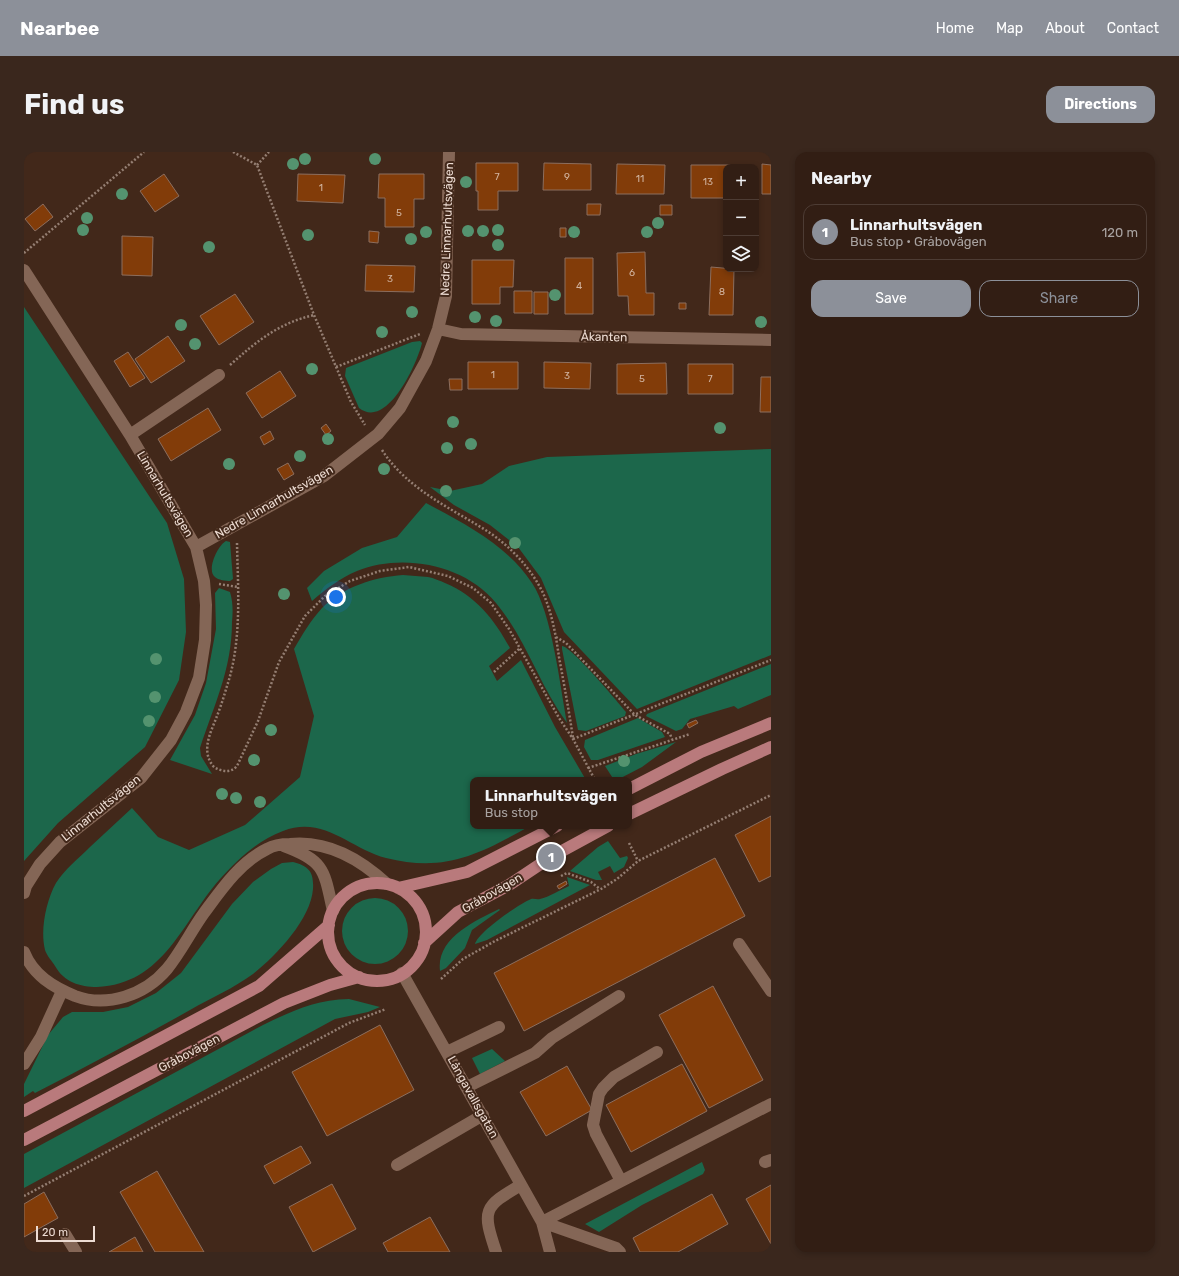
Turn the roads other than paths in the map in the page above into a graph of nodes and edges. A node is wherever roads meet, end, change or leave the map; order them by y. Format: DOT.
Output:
graph roads {
  1 [pos="448,152"];
  2 [pos="24,270"];
  3 [pos="438,329"];
  4 [pos="771,340"];
  5 [pos="219,375"];
  6 [pos="130,435"];
  7 [pos="196,547"];
  8 [pos="771,723"];
  9 [pos="771,747"];
  10 [pos="632,787"];
  11 [pos="632,813"];
  12 [pos="551,829"];
  13 [pos="602,829"];
  14 [pos="281,844"];
  15 [pos="393,886"];
  16 [pos="24,893"];
  17 [pos="333,911"];
  18 [pos="328,925"];
  19 [pos="424,943"];
  20 [pos="739,944"];
  21 [pos="24,952"];
  22 [pos="402,974"];
  23 [pos="359,977"];
  24 [pos="62,991"];
  25 [pos="771,991"];
  26 [pos="619,996"];
  27 [pos="500,1027"];
  28 [pos="447,1052"];
  29 [pos="657,1052"];
  30 [pos="24,1064"];
  31 [pos="467,1087"];
  32 [pos="771,1104"];
  33 [pos="24,1111"];
  34 [pos="483,1115"];
  35 [pos="24,1140"];
  36 [pos="397,1165"];
  37 [pos="621,1181"];
  38 [pos="521,1185"];
  39 [pos="542,1222"];
  40 [pos="65,1234"];
  41 [pos="76,1252"];
  42 [pos="496,1252"];
  43 [pos="550,1252"];
  44 [pos="620,1252"];
  1 -- 3 [label="street, Nedre Linnarhultsvägen"];
  2 -- 6 [label="street, Linnarhultsvägen"];
  3 -- 4 [label="street, Åkanten"];
  3 -- 7 [label="street, Nedre Linnarhultsvägen"];
  5 -- 6 [label="street"];
  6 -- 7 [label="street, Linnarhultsvägen"];
  7 -- 16 [label="street, Linnarhultsvägen"];
  8 -- 10 [label="main road"];
  9 -- 11 [label="main road"];
  12 -- 15 [label="main road, Gråbovägen"];
  13 -- 19 [label="main road, Gråbovägen"];
  14 -- 15 [label="street"];
  14 -- 17 [label="street"];
  14 -- 24 [label="street"];
  15 -- 17 [label="main road, Gråbovägen"];
  15 -- 19 [label="main road, Gråbovägen"];
  17 -- 18 [label="main road, Gråbovägen"];
  18 -- 23 [label="main road, Gråbovägen"];
  18 -- 33 [label="main road, Gråbovägen"];
  19 -- 22 [label="main road, Gråbovägen"];
  20 -- 25 [label="street"];
  21 -- 24 [label="street"];
  22 -- 23 [label="main road, Gråbovägen"];
  22 -- 28 [label="street, Långavallsgatan"];
  23 -- 35 [label="main road, Gråbovägen"];
  24 -- 30 [label="street"];
  26 -- 31 [label="street"];
  27 -- 28 [label="street"];
  28 -- 31 [label="street, Långavallsgatan"];
  29 -- 37 [label="street"];
  31 -- 34 [label="street, Långavallsgatan"];
  32 -- 37 [label="street"];
  34 -- 36 [label="street"];
  34 -- 38 [label="street, Långavallsgatan"];
  37 -- 39 [label="street"];
  38 -- 39 [label="street, Långavallsgatan"];
  38 -- 42 [label="street"];
  39 -- 43 [label="street, Långavallsgatan"];
  39 -- 44 [label="street"];
  40 -- 41 [label="street"];
}
